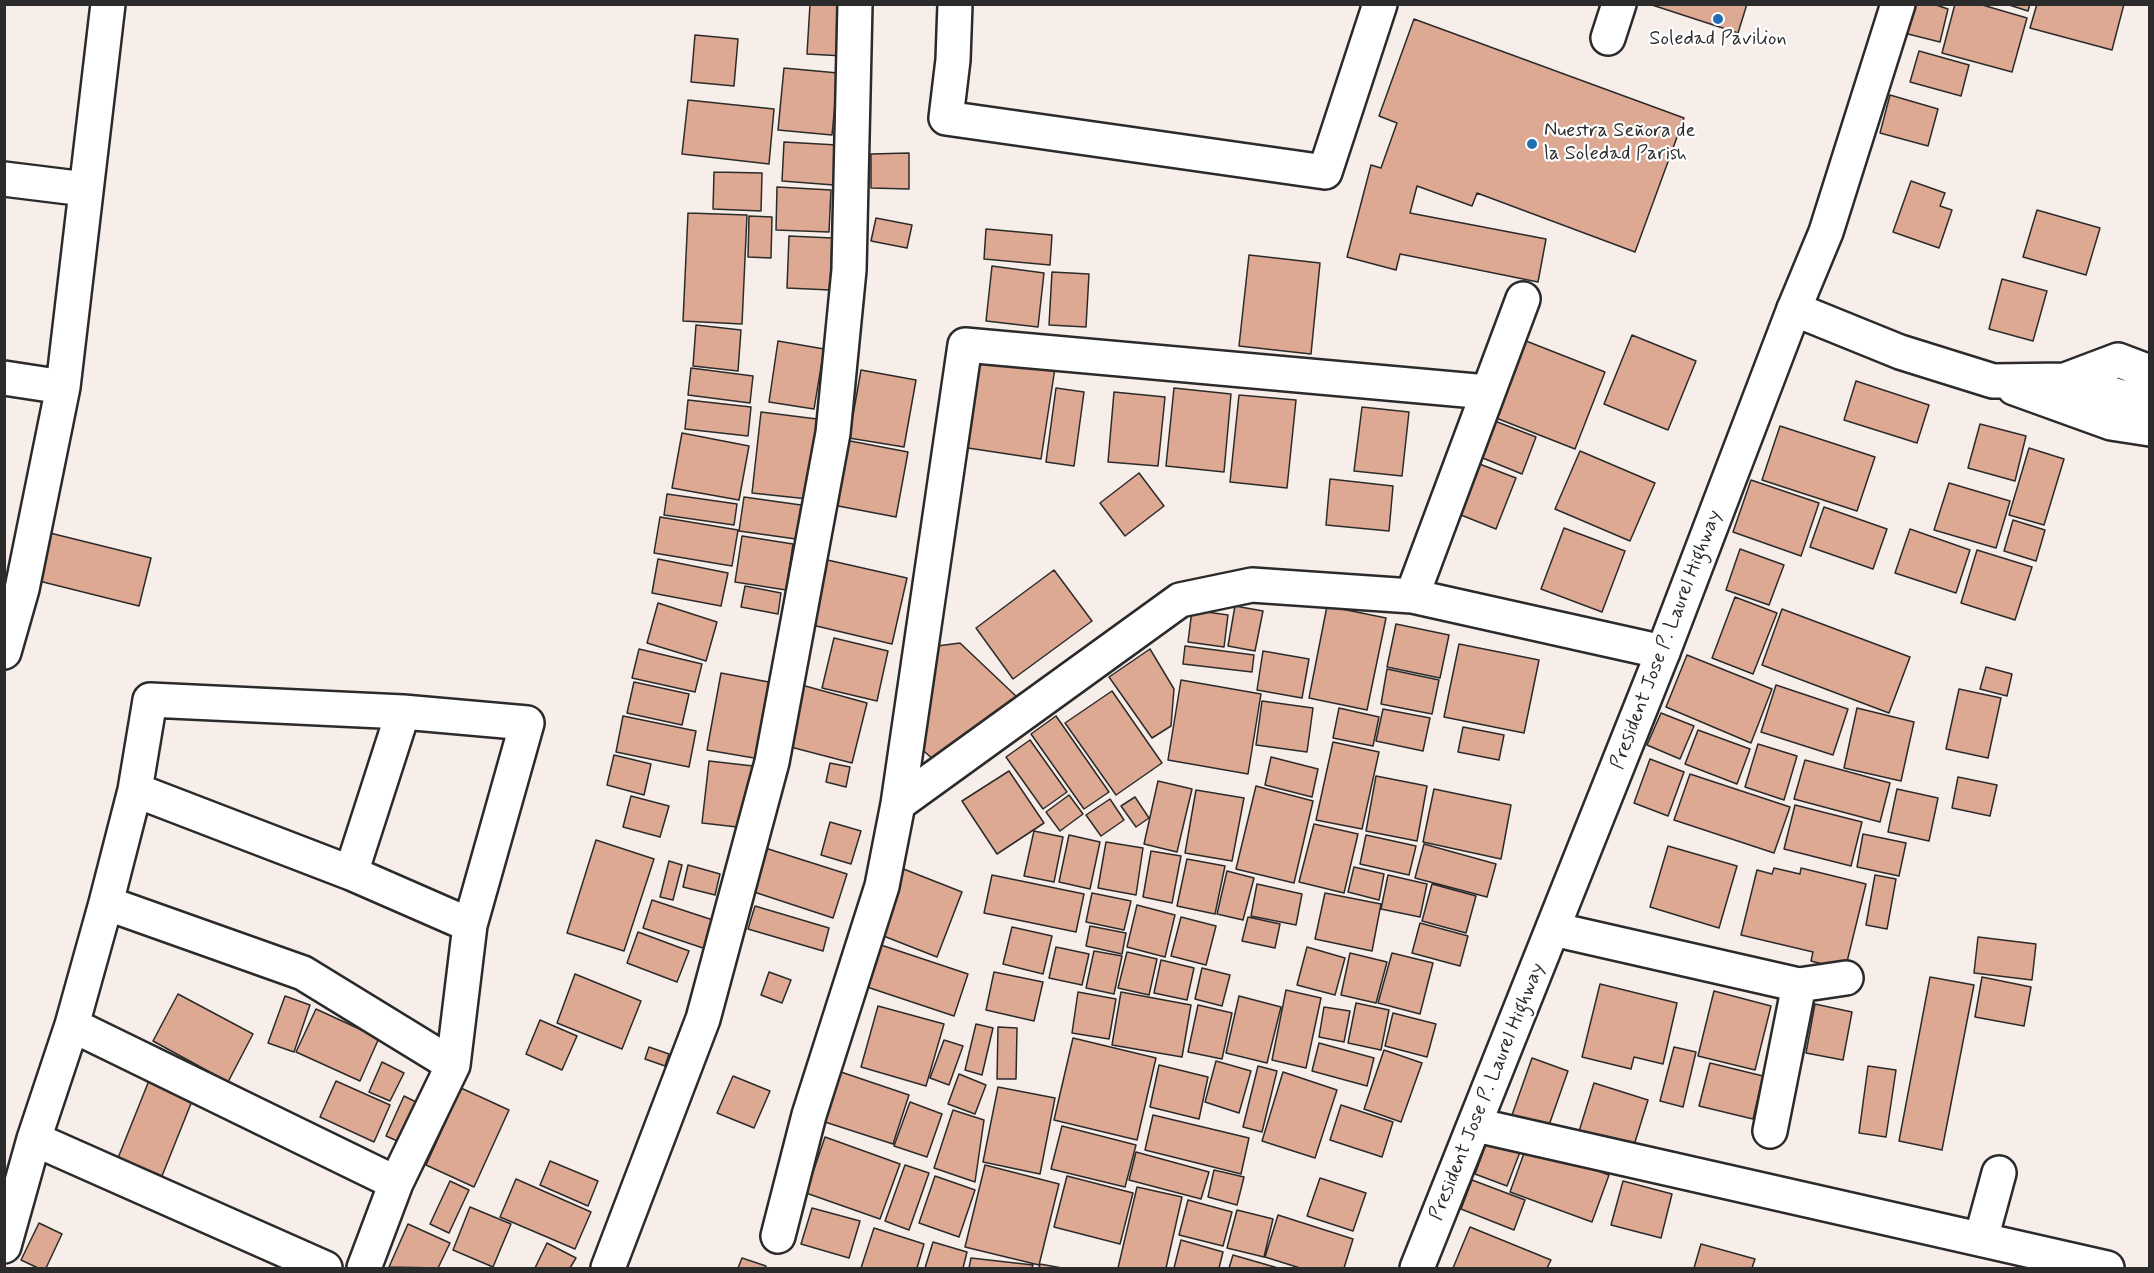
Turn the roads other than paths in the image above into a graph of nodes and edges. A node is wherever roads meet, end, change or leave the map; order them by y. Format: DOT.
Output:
graph roads {
  1 [pos="108,4"];
  2 [pos="855,4"];
  3 [pos="955,4"];
  4 [pos="1380,4"];
  5 [pos="1620,4"];
  6 [pos="1898,4"];
  7 [pos="1608,38"];
  8 [pos="4,179"];
  9 [pos="85,189"];
  10 [pos="1523,299"];
  11 [pos="1794,309"];
  12 [pos="2150,372"];
  13 [pos="4,378"];
  14 [pos="2065,380"];
  15 [pos="1993,381"];
  16 [pos="63,387"];
  17 [pos="1486,392"];
  18 [pos="2150,397"];
  19 [pos="2150,429"];
  20 [pos="13,588"];
  21 [pos="1412,596"];
  22 [pos="4,652"];
  23 [pos="1663,652"];
  24 [pos="403,712"];
  25 [pos="135,790"];
  26 [pos="898,804"];
  27 [pos="351,873"];
  28 [pos="106,903"];
  29 [pos="470,925"];
  30 [pos="1553,929"];
  31 [pos="1846,978"];
  32 [pos="1799,986"];
  33 [pos="72,1025"];
  34 [pos="453,1065"];
  35 [pos="1476,1125"];
  36 [pos="1770,1131"];
  37 [pos="34,1139"];
  38 [pos="1999,1173"];
  39 [pos="396,1183"];
  40 [pos="778,1236"];
  41 [pos="1981,1239"];
  42 [pos="4,1246"];
  43 [pos="325,1269"];
  44 [pos="364,1269"];
  45 [pos="608,1269"];
  46 [pos="1417,1269"];
  47 [pos="2107,1269"];
  1 -- 9 [label="main road"];
  2 -- 45 [label="main road"];
  3 -- 4 [label="main road"];
  5 -- 7 [label="main road"];
  6 -- 11 [label="main road, President Jose P. Laurel Highway"];
  8 -- 9 [label="main road"];
  9 -- 16 [label="main road"];
  10 -- 17 [label="main road"];
  11 -- 15 [label="main road"];
  11 -- 23 [label="main road, President Jose P. Laurel Highway"];
  12 -- 14 [label="main road"];
  13 -- 16 [label="main road"];
  14 -- 15 [label="main road"];
  14 -- 18 [label="main road"];
  15 -- 19 [label="main road"];
  16 -- 20 [label="main road"];
  17 -- 21 [label="main road"];
  17 -- 26 [label="main road"];
  20 -- 22 [label="main road"];
  21 -- 23 [label="main road"];
  21 -- 26 [label="main road"];
  23 -- 30 [label="main road, President Jose P. Laurel Highway"];
  24 -- 25 [label="main road"];
  24 -- 27 [label="main road"];
  24 -- 29 [label="main road"];
  25 -- 27 [label="main road"];
  25 -- 28 [label="main road"];
  26 -- 40 [label="main road"];
  27 -- 29 [label="main road"];
  28 -- 33 [label="main road"];
  28 -- 34 [label="main road"];
  29 -- 34 [label="main road"];
  30 -- 32 [label="main road"];
  30 -- 35 [label="main road, President Jose P. Laurel Highway"];
  31 -- 32 [label="main road"];
  32 -- 36 [label="main road"];
  33 -- 37 [label="main road"];
  33 -- 39 [label="main road"];
  34 -- 39 [label="main road"];
  35 -- 41 [label="main road"];
  35 -- 46 [label="main road, President Jose P. Laurel Highway"];
  37 -- 42 [label="main road"];
  37 -- 43 [label="main road"];
  38 -- 41 [label="main road"];
  39 -- 44 [label="main road"];
  41 -- 47 [label="main road"];
}
